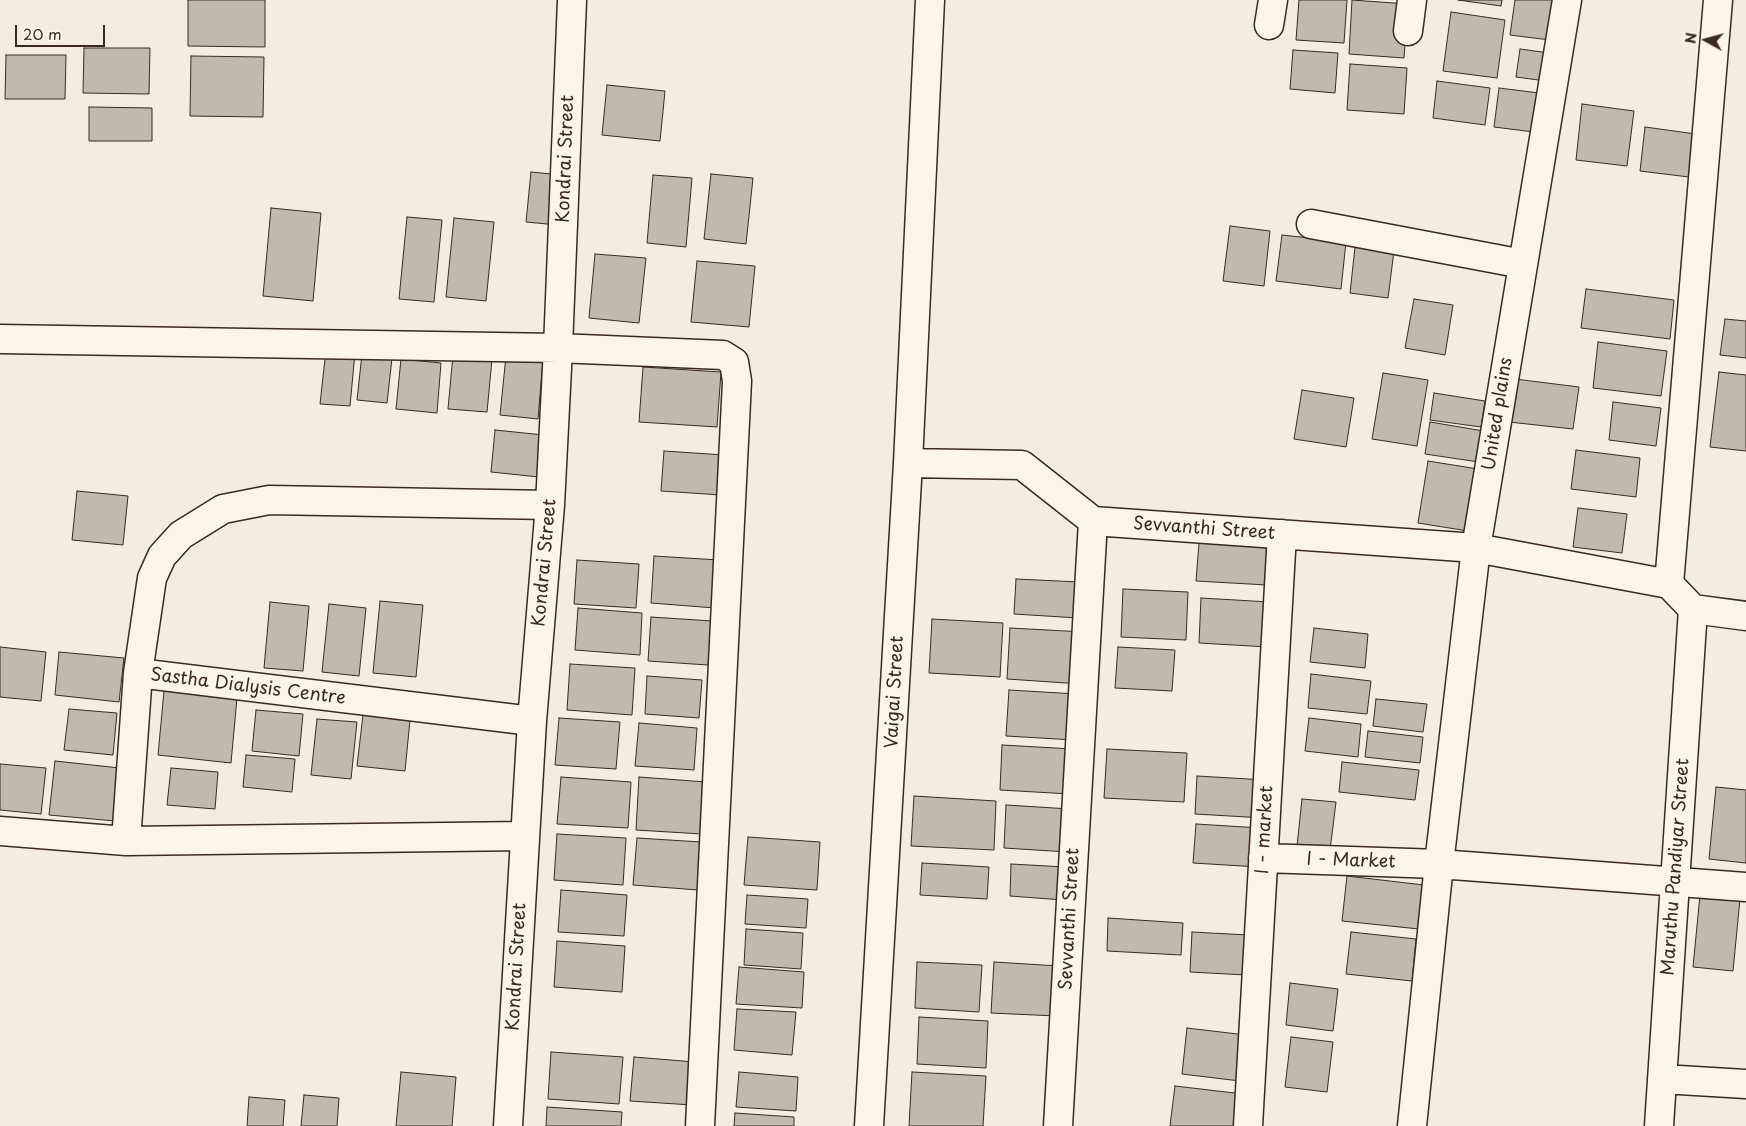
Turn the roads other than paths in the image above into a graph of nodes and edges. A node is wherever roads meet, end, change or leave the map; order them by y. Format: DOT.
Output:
graph roads {
  1 [pos="572,0"];
  2 [pos="930,0"];
  3 [pos="1412,0"];
  4 [pos="1567,0"];
  5 [pos="1718,0"];
  6 [pos="1408,31"];
  7 [pos="1311,224"];
  8 [pos="1523,264"];
  9 [pos="0,339"];
  10 [pos="558,348"];
  11 [pos="908,463"];
  12 [pos="550,505"];
  13 [pos="1093,521"];
  14 [pos="1282,534"];
  15 [pos="1476,548"];
  16 [pos="1669,584"];
  17 [pos="1693,609"];
  18 [pos="1746,616"];
  19 [pos="138,673"];
  20 [pos="532,721"];
  21 [pos="0,831"];
  22 [pos="525,836"];
  23 [pos="126,841"];
  24 [pos="1263,858"];
  25 [pos="1439,864"];
  26 [pos="1675,882"];
  27 [pos="1746,886"];
  28 [pos="1662,1079"];
  29 [pos="1746,1084"];
  30 [pos="508,1126"];
  31 [pos="700,1126"];
  32 [pos="869,1126"];
  33 [pos="1058,1126"];
  34 [pos="1248,1126"];
  35 [pos="1412,1126"];
  36 [pos="1659,1126"];
  1 -- 10 [label="street, Kondrai Street"];
  2 -- 11 [label="street, Vaigai Street"];
  3 -- 6 [label="street"];
  4 -- 8 [label="street, United plains"];
  5 -- 16 [label="street"];
  7 -- 8 [label="street"];
  8 -- 15 [label="street, United plains"];
  9 -- 10 [label="street"];
  10 -- 12 [label="street, Kondrai Street"];
  10 -- 31 [label="street"];
  11 -- 13 [label="street"];
  11 -- 32 [label="street, Vaigai Street"];
  12 -- 19 [label="street"];
  12 -- 20 [label="street, Kondrai Street"];
  13 -- 14 [label="street, Sevvanthi Street"];
  13 -- 33 [label="street, Sevvanthi Street"];
  14 -- 15 [label="street, Sevvanthi Street"];
  14 -- 24 [label="street, I - market"];
  15 -- 16 [label="street"];
  15 -- 25 [label="street"];
  16 -- 17 [label="street"];
  17 -- 18 [label="street"];
  17 -- 26 [label="street, Maruthu Pandiyar Street"];
  19 -- 20 [label="street, Sastha Dialysis Centre"];
  19 -- 23 [label="street, Sastha Dialysis Centre"];
  20 -- 22 [label="street, Kondrai Street"];
  21 -- 23 [label="street"];
  22 -- 23 [label="street"];
  22 -- 30 [label="street, Kondrai Street"];
  24 -- 25 [label="street, I - Market"];
  24 -- 34 [label="street, I - market"];
  25 -- 26 [label="street, I - Market"];
  25 -- 35 [label="street"];
  26 -- 27 [label="street, I - Market"];
  26 -- 28 [label="street, Maruthu Pandiyar Street"];
  28 -- 29 [label="street"];
  28 -- 36 [label="street, Maruthu Pandiyar Street"];
}
